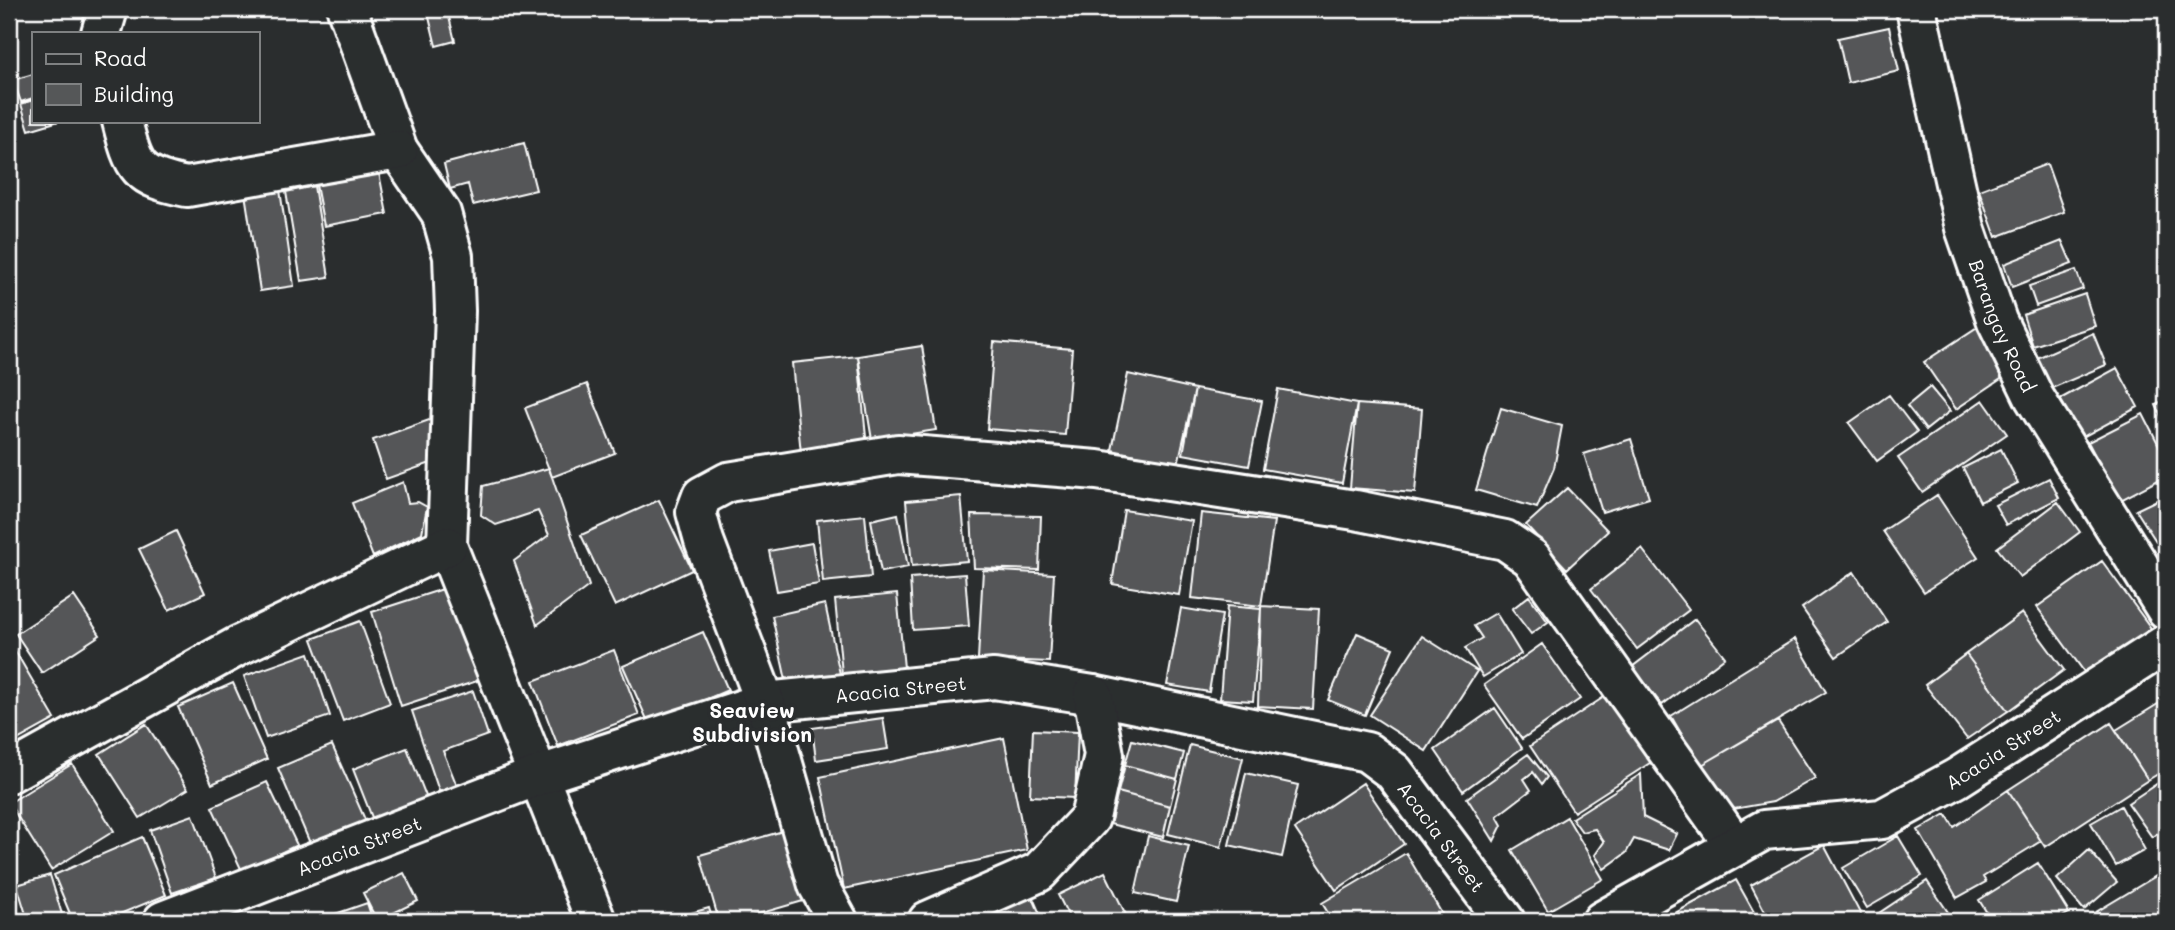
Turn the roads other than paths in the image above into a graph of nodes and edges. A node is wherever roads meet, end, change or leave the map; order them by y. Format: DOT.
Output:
graph roads {
  1 [pos="108,9"];
  2 [pos="346,9"];
  3 [pos="1916,9"];
  4 [pos="101,32"];
  5 [pos="122,122"];
  6 [pos="398,150"];
  7 [pos="447,546"];
  8 [pos="2166,609"];
  9 [pos="2166,644"];
  10 [pos="1093,695"];
  11 [pos="765,702"];
  12 [pos="9,773"];
  13 [pos="540,775"];
  14 [pos="1735,846"];
  15 [pos="163,921"];
  16 [pos="596,921"];
  17 [pos="838,921"];
  18 [pos="928,921"];
  19 [pos="1505,921"];
  20 [pos="1602,921"];
  1 -- 4 [label="street"];
  2 -- 6 [label="street"];
  3 -- 8 [label="street, Barangay Road"];
  5 -- 6 [label="street"];
  6 -- 7 [label="street"];
  7 -- 12 [label="street"];
  7 -- 13 [label="street"];
  9 -- 14 [label="street, Acacia Street"];
  10 -- 11 [label="street, Acacia Street"];
  10 -- 18 [label="street"];
  10 -- 19 [label="street, Acacia Street"];
  11 -- 13 [label="street, Acacia Street"];
  11 -- 14 [label="street"];
  11 -- 17 [label="street"];
  13 -- 15 [label="street, Acacia Street"];
  13 -- 16 [label="street"];
  14 -- 20 [label="street, Acacia Street"];
}
